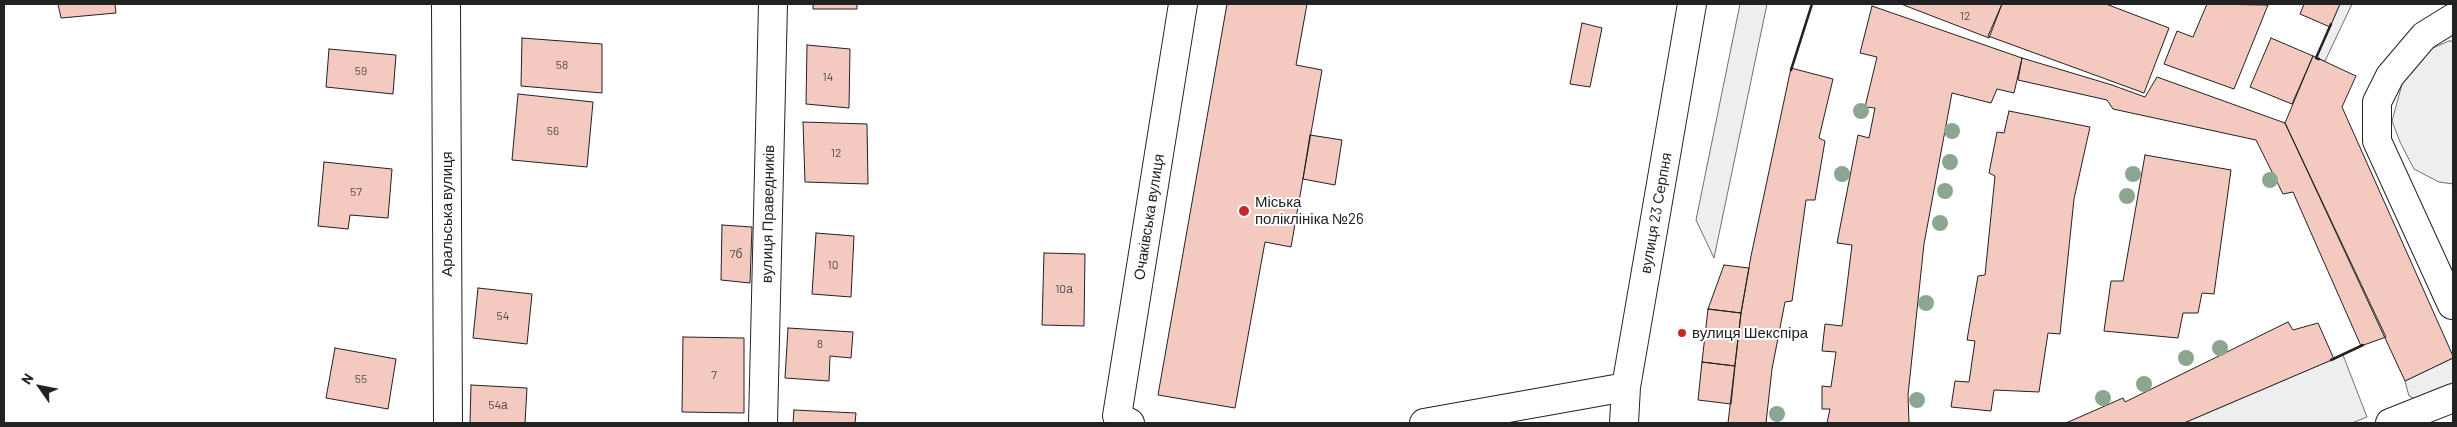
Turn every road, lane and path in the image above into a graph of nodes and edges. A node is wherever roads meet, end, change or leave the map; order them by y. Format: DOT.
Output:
graph roads {
  1 [pos="446,4"];
  2 [pos="773,4"];
  3 [pos="1183,4"];
  4 [pos="1692,4"];
  5 [pos="2453,18"];
  6 [pos="2452,305"];
  7 [pos="1626,388"];
  8 [pos="2453,398"];
  9 [pos="448,423"];
  10 [pos="763,423"];
  11 [pos="1130,423"];
  12 [pos="1424,423"];
  13 [pos="1624,423"];
  14 [pos="2390,423"];
  1 -- 9 [label="street, Аральська вулиця"];
  2 -- 10 [label="street, вулиця Праведників"];
  3 -- 11 [label="street, Очаківська вулиця"];
  4 -- 7 [label="street, вулиця 23 Серпня"];
  5 -- 6 [label="street"];
  7 -- 12 [label="street"];
  7 -- 13 [label="street, вулиця 23 Серпня"];
  8 -- 14 [label="street"];
}
